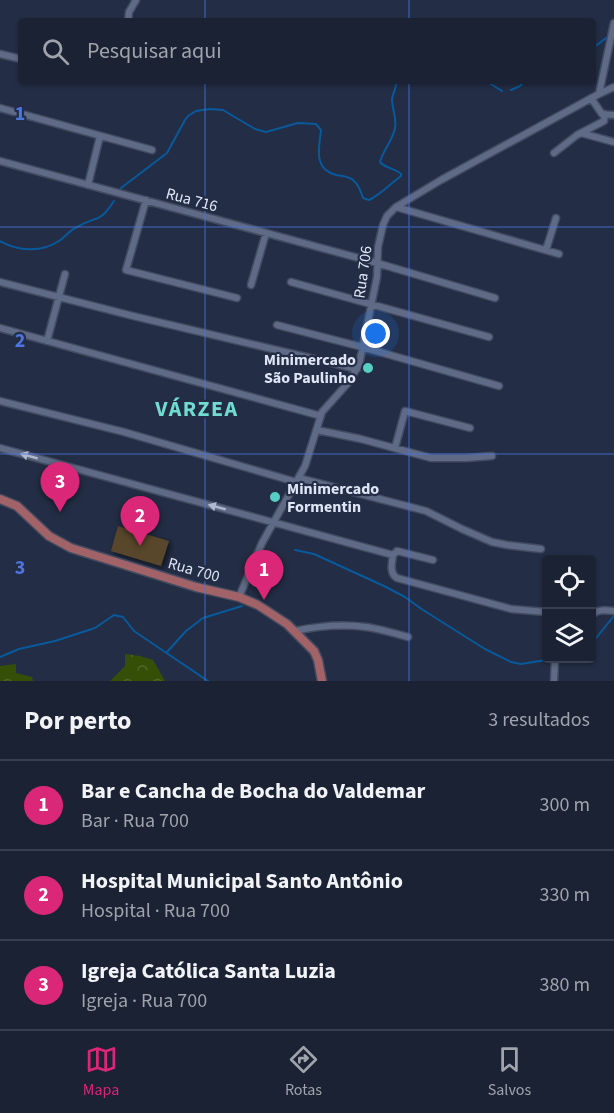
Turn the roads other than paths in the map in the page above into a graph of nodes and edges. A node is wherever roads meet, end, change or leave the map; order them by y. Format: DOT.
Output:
graph roads {
  1 [pos="136,0"];
  2 [pos="128,18"];
  3 [pos="614,23"];
  4 [pos="0,54"];
  5 [pos="18,58"];
  6 [pos="614,87"];
  7 [pos="599,94"];
  8 [pos="591,98"];
  9 [pos="0,108"];
  10 [pos="605,114"];
  11 [pos="614,115"];
  12 [pos="581,133"];
  13 [pos="100,136"];
  14 [pos="614,142"];
  15 [pos="152,150"];
  16 [pos="554,153"];
  17 [pos="0,160"];
  18 [pos="88,185"];
  19 [pos="146,201"];
  20 [pos="396,207"];
  21 [pos="556,218"];
  22 [pos="266,233"];
  23 [pos="546,250"];
  24 [pos="559,254"];
  25 [pos="377,263"];
  26 [pos="64,274"];
  27 [pos="0,282"];
  28 [pos="291,282"];
  29 [pos="251,285"];
  30 [pos="58,297"];
  31 [pos="237,298"];
  32 [pos="495,298"];
  33 [pos="371,304"];
  34 [pos="277,325"];
  35 [pos="0,328"];
  36 [pos="489,337"];
  37 [pos="47,340"];
  38 [pos="362,347"];
  39 [pos="357,369"];
  40 [pos="499,387"];
  41 [pos="0,401"];
  42 [pos="321,416"];
  43 [pos="470,428"];
  44 [pos="317,430"];
  45 [pos="0,448"];
  46 [pos="395,448"];
  47 [pos="492,456"];
  48 [pos="298,480"];
  49 [pos="0,499"];
  50 [pos="273,523"];
  51 [pos="540,549"];
  52 [pos="393,555"];
  53 [pos="433,560"];
  54 [pos="239,597"];
  55 [pos="596,611"];
  56 [pos="614,611"];
  57 [pos="542,612"];
  58 [pos="295,631"];
  59 [pos="408,637"];
  60 [pos="555,663"];
  61 [pos="322,681"];
  62 [pos="554,681"];
  1 -- 2 [label="street"];
  3 -- 7 [label="street"];
  4 -- 5 [label="street"];
  6 -- 7 [label="street, Rua 706"];
  7 -- 8 [label="street, Rua 706"];
  8 -- 10 [label="street"];
  8 -- 20 [label="street, Rua 706"];
  9 -- 13 [label="street"];
  10 -- 11 [label="street"];
  10 -- 12 [label="street"];
  12 -- 14 [label="street"];
  12 -- 16 [label="street"];
  13 -- 15 [label="street"];
  13 -- 18 [label="street"];
  17 -- 18 [label="street, Rua 716"];
  18 -- 19 [label="street, Rua 716"];
  19 -- 22 [label="street, Rua 716"];
  19 -- 31 [label="street"];
  20 -- 23 [label="street"];
  20 -- 25 [label="street, Rua 706"];
  21 -- 23 [label="street"];
  22 -- 25 [label="street, Rua 716"];
  22 -- 29 [label="street"];
  23 -- 24 [label="street"];
  25 -- 32 [label="street, Rua 716"];
  25 -- 33 [label="street, Rua 706"];
  26 -- 30 [label="street"];
  27 -- 30 [label="street"];
  28 -- 33 [label="street"];
  30 -- 37 [label="street"];
  30 -- 39 [label="street"];
  33 -- 36 [label="street"];
  33 -- 38 [label="street, Rua 706"];
  34 -- 38 [label="street"];
  35 -- 37 [label="street"];
  37 -- 42 [label="street"];
  38 -- 39 [label="street, Rua 706"];
  38 -- 40 [label="street"];
  39 -- 42 [label="street, Rua 706"];
  41 -- 48 [label="street"];
  42 -- 44 [label="street, Rua 706"];
  43 -- 46 [label="street"];
  44 -- 46 [label="street"];
  44 -- 48 [label="street, Rua 706"];
  50 -- 45 [label="street, one-way"];
  46 -- 47 [label="street"];
  48 -- 50 [label="street, Rua 706"];
  48 -- 51 [label="street"];
  49 -- 54 [label="main road, Rua 700"];
  50 -- 52 [label="street"];
  50 -- 54 [label="street, Rua 706"];
  52 -- 53 [label="street"];
  52 -- 57 [label="street"];
  54 -- 58 [label="main road, Rua 700"];
  55 -- 56 [label="street"];
  58 -- 59 [label="street"];
  58 -- 61 [label="main road, Rua 700"];
  60 -- 62 [label="street"];
}
